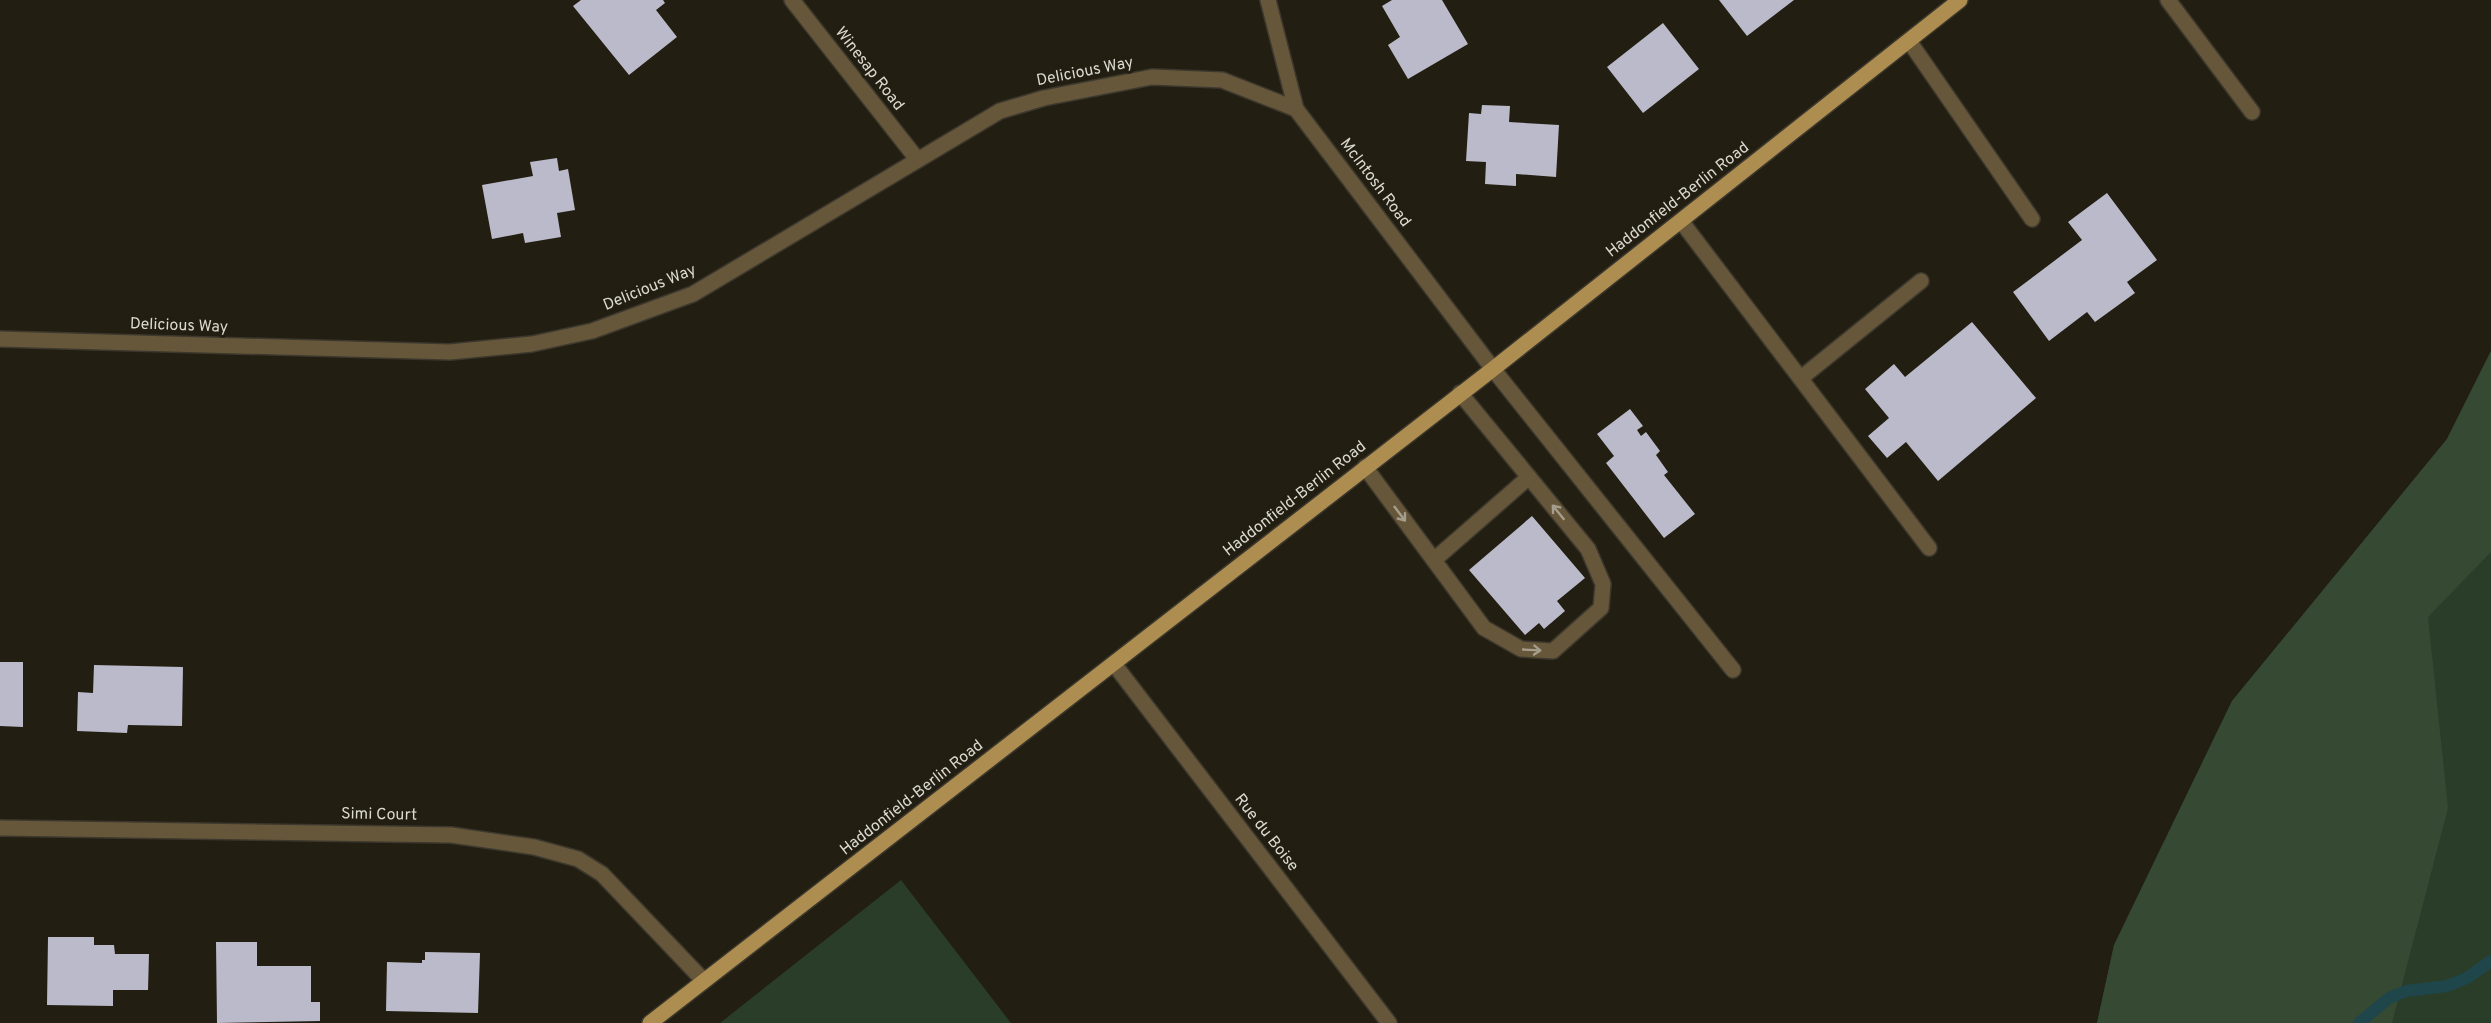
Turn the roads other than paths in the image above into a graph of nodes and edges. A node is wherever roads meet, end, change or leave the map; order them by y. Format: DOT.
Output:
graph roads {
  1 [pos="792,0"];
  2 [pos="1268,0"];
  3 [pos="1960,0"];
  4 [pos="2168,0"];
  5 [pos="1909,41"];
  6 [pos="1296,109"];
  7 [pos="2252,112"];
  8 [pos="917,159"];
  9 [pos="2032,219"];
  10 [pos="1681,221"];
  11 [pos="1921,281"];
  12 [pos="0,339"];
  13 [pos="1493,369"];
  14 [pos="1801,378"];
  15 [pos="1460,393"];
  16 [pos="1365,467"];
  17 [pos="1528,477"];
  18 [pos="1929,548"];
  19 [pos="1434,560"];
  20 [pos="1114,664"];
  21 [pos="1732,670"];
  22 [pos="0,828"];
  23 [pos="704,981"];
  24 [pos="650,1023"];
  25 [pos="1389,1023"];
  1 -- 8 [label="street, Winesap Road"];
  2 -- 6 [label="street, McIntosh Road"];
  3 -- 5 [label="main road, Haddonfield-Berlin Road"];
  4 -- 7 [label="street"];
  5 -- 9 [label="street"];
  5 -- 10 [label="main road, Haddonfield-Berlin Road"];
  6 -- 8 [label="street, Delicious Way"];
  6 -- 13 [label="street, McIntosh Road"];
  8 -- 12 [label="street, Delicious Way"];
  10 -- 13 [label="main road, Haddonfield-Berlin Road"];
  10 -- 14 [label="street"];
  11 -- 14 [label="street"];
  13 -- 15 [label="main road, Haddonfield-Berlin Road"];
  13 -- 21 [label="street, McIntosh Road"];
  14 -- 18 [label="street"];
  15 -- 16 [label="main road, Haddonfield-Berlin Road"];
  15 -- 17 [label="street"];
  16 -- 19 [label="street, one-way"];
  16 -- 20 [label="main road, Haddonfield-Berlin Road"];
  17 -- 19 [label="street"];
  19 -- 17 [label="street, one-way"];
  20 -- 23 [label="main road, Haddonfield-Berlin Road"];
  20 -- 25 [label="street, Rue du Boise"];
  22 -- 23 [label="street, Simi Court"];
  23 -- 24 [label="main road, Haddonfield-Berlin Road"];
}
